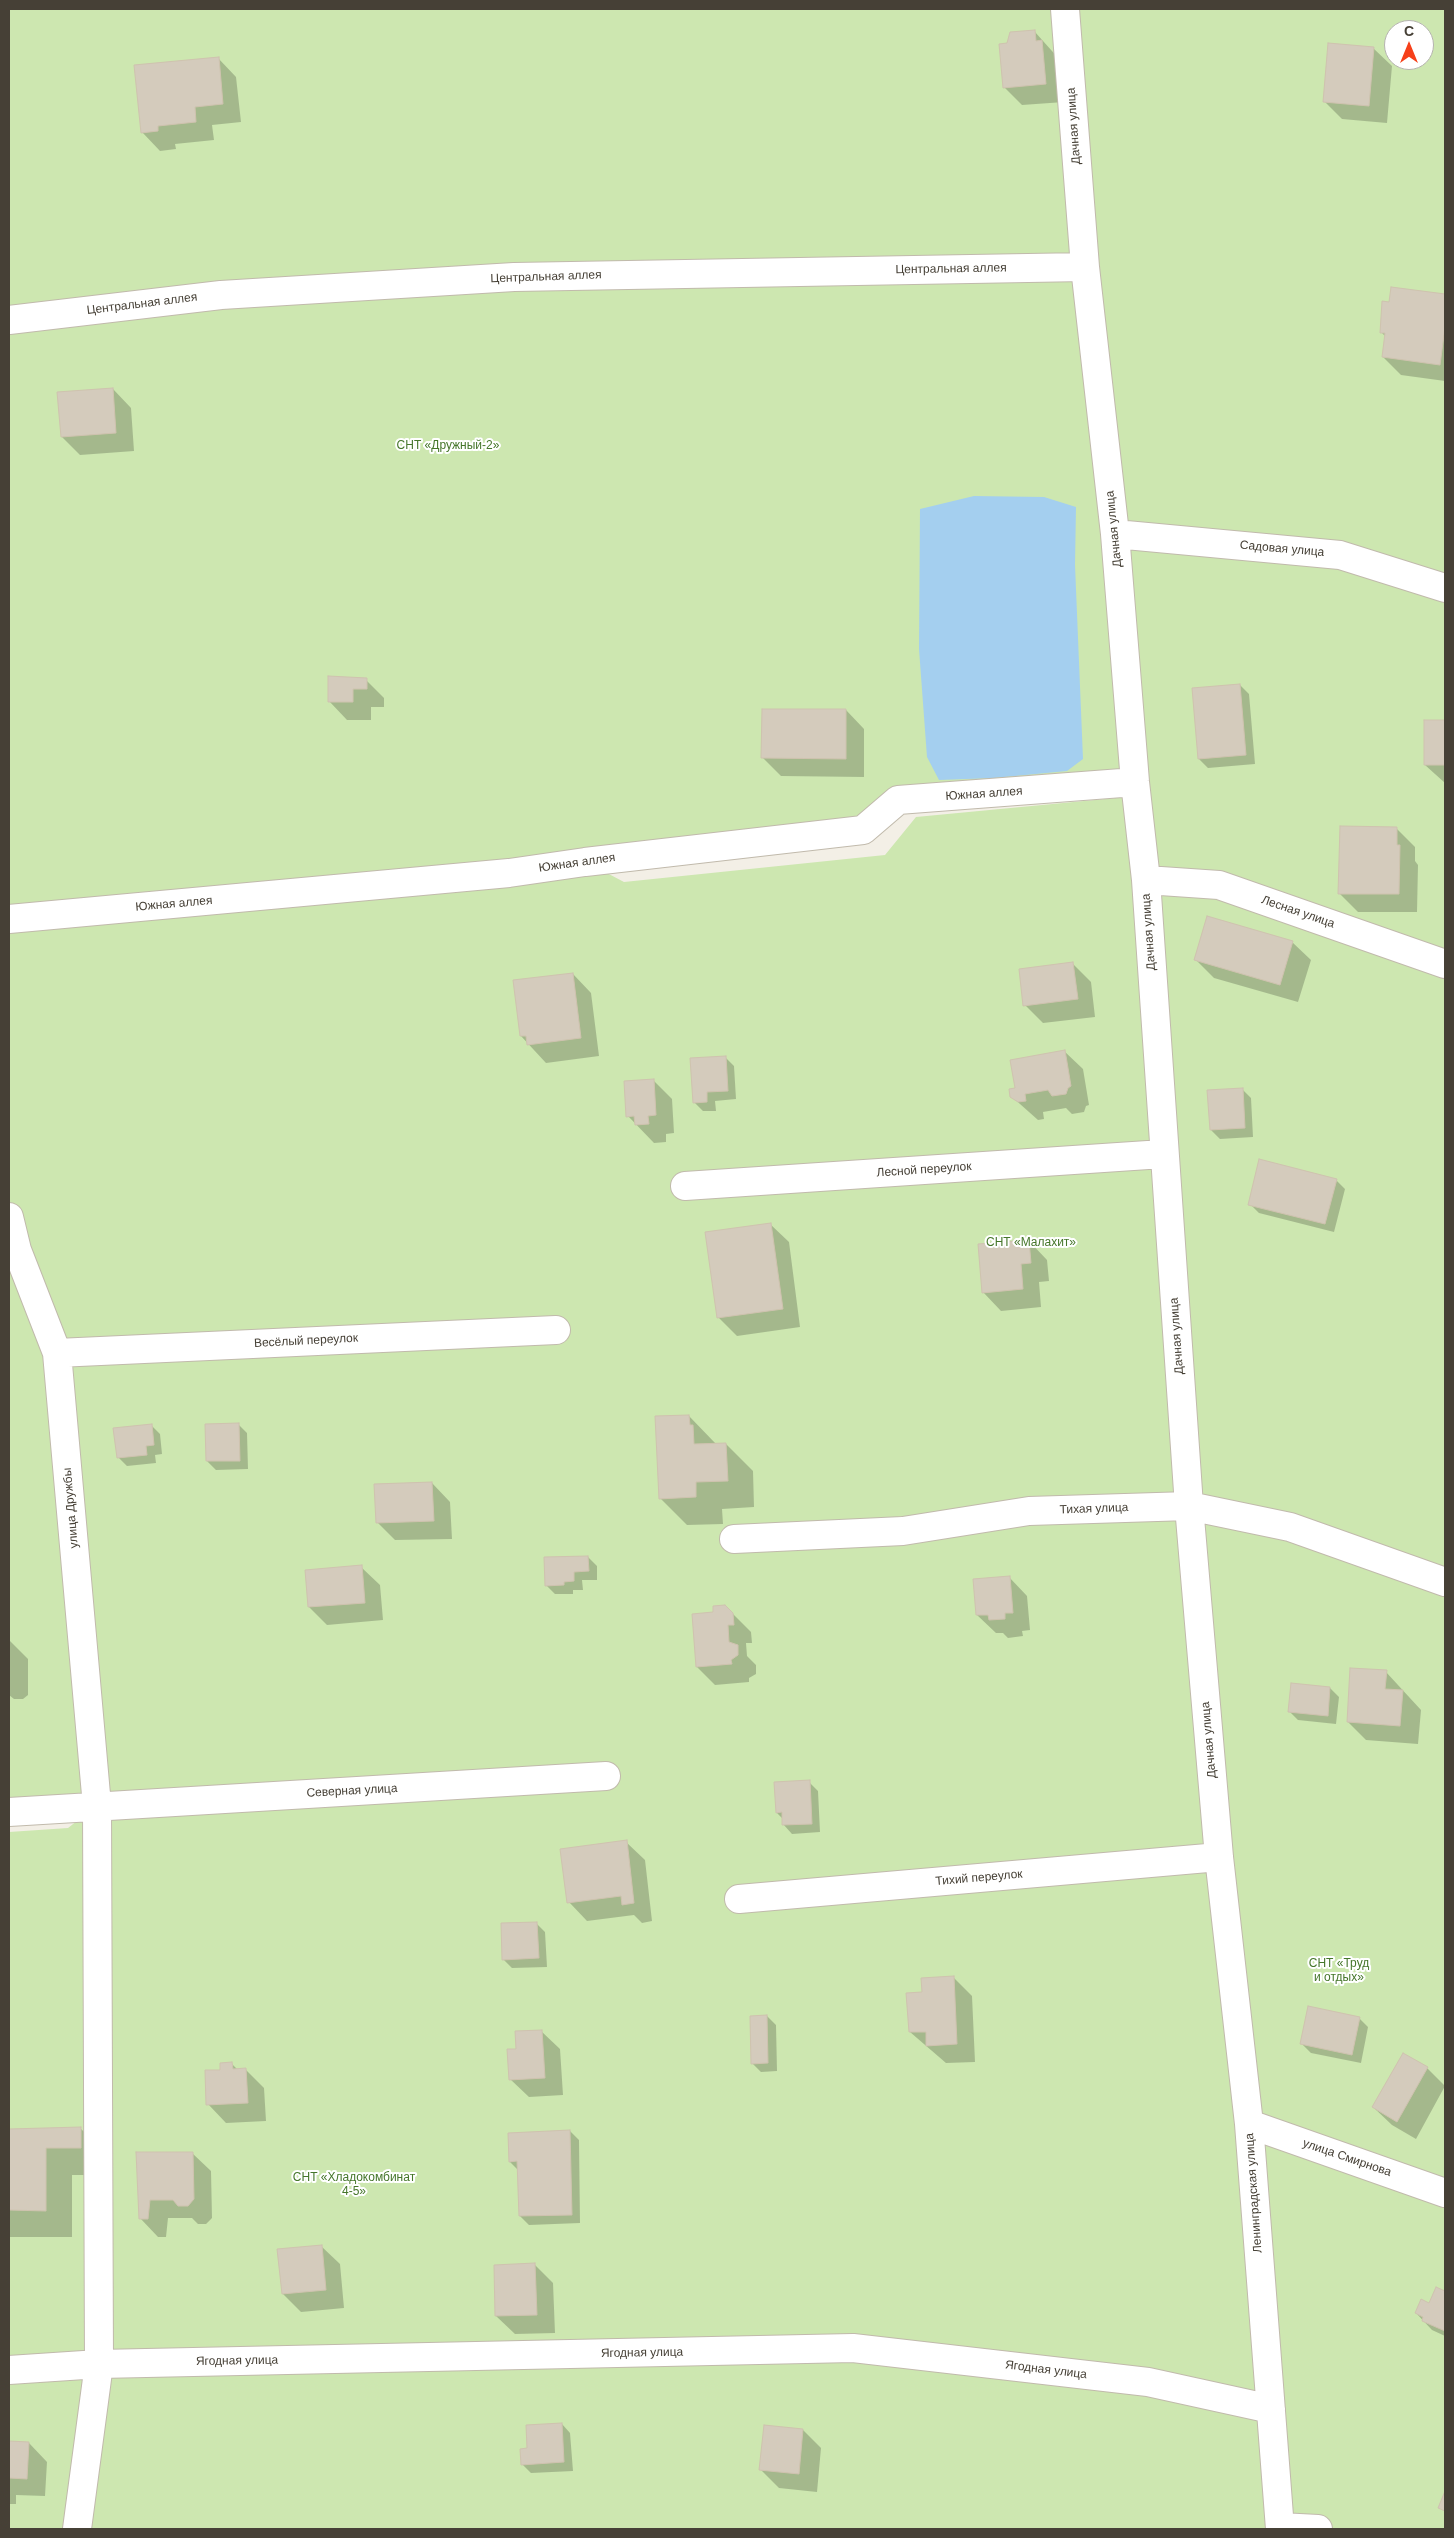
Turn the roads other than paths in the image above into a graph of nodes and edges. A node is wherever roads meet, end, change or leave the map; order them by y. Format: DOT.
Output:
graph roads {
  1 [pos="1065,9"];
  2 [pos="1085,267"];
  3 [pos="9,320"];
  4 [pos="1115,534"];
  5 [pos="1445,588"];
  6 [pos="1135,782"];
  7 [pos="1146,880"];
  8 [pos="9,919"];
  9 [pos="1445,964"];
  10 [pos="1163,1154"];
  11 [pos="685,1186"];
  12 [pos="9,1217"];
  13 [pos="13,1250"];
  14 [pos="556,1330"];
  15 [pos="57,1353"];
  16 [pos="1189,1506"];
  17 [pos="734,1539"];
  18 [pos="1445,1582"];
  19 [pos="606,1776"];
  20 [pos="97,1806"];
  21 [pos="9,1812"];
  22 [pos="1219,1857"];
  23 [pos="739,1899"];
  24 [pos="1249,2124"];
  25 [pos="1445,2193"];
  26 [pos="99,2364"];
  27 [pos="9,2370"];
  28 [pos="1271,2409"];
  29 [pos="1280,2528"];
  30 [pos="77,2529"];
  31 [pos="1318,2529"];
  1 -- 2 [label="street, Дачная улица"];
  2 -- 3 [label="street, Центральная аллея"];
  2 -- 4 [label="street, Дачная улица"];
  4 -- 5 [label="street, Садовая улица"];
  4 -- 6 [label="street, Дачная улица"];
  6 -- 7 [label="street, Дачная улица"];
  6 -- 8 [label="street, Южная аллея"];
  7 -- 9 [label="street, Лесная улица"];
  7 -- 10 [label="street, Дачная улица"];
  10 -- 11 [label="street, Лесной переулок"];
  10 -- 16 [label="street, Дачная улица"];
  12 -- 13 [label="street, улица Дружбы"];
  13 -- 15 [label="street, улица Дружбы"];
  14 -- 15 [label="street, Весёлый переулок"];
  15 -- 20 [label="street, улица Дружбы"];
  16 -- 17 [label="street, Тихая улица"];
  16 -- 18 [label="street, Тихая улица"];
  16 -- 22 [label="street, Дачная улица"];
  19 -- 20 [label="street, Северная улица"];
  20 -- 21 [label="street, Северная улица"];
  20 -- 26 [label="street, улица Дружбы"];
  22 -- 23 [label="street, Тихий переулок"];
  22 -- 24 [label="street, Ленинградская улица"];
  24 -- 25 [label="street, улица Смирнова"];
  24 -- 28 [label="street, Ленинградская улица"];
  26 -- 27 [label="street, Ягодная улица"];
  26 -- 28 [label="street, Ягодная улица"];
  26 -- 30 [label="street, улица Дружбы"];
  28 -- 29 [label="street, Ленинградская улица"];
  29 -- 31 [label="street"];
}
